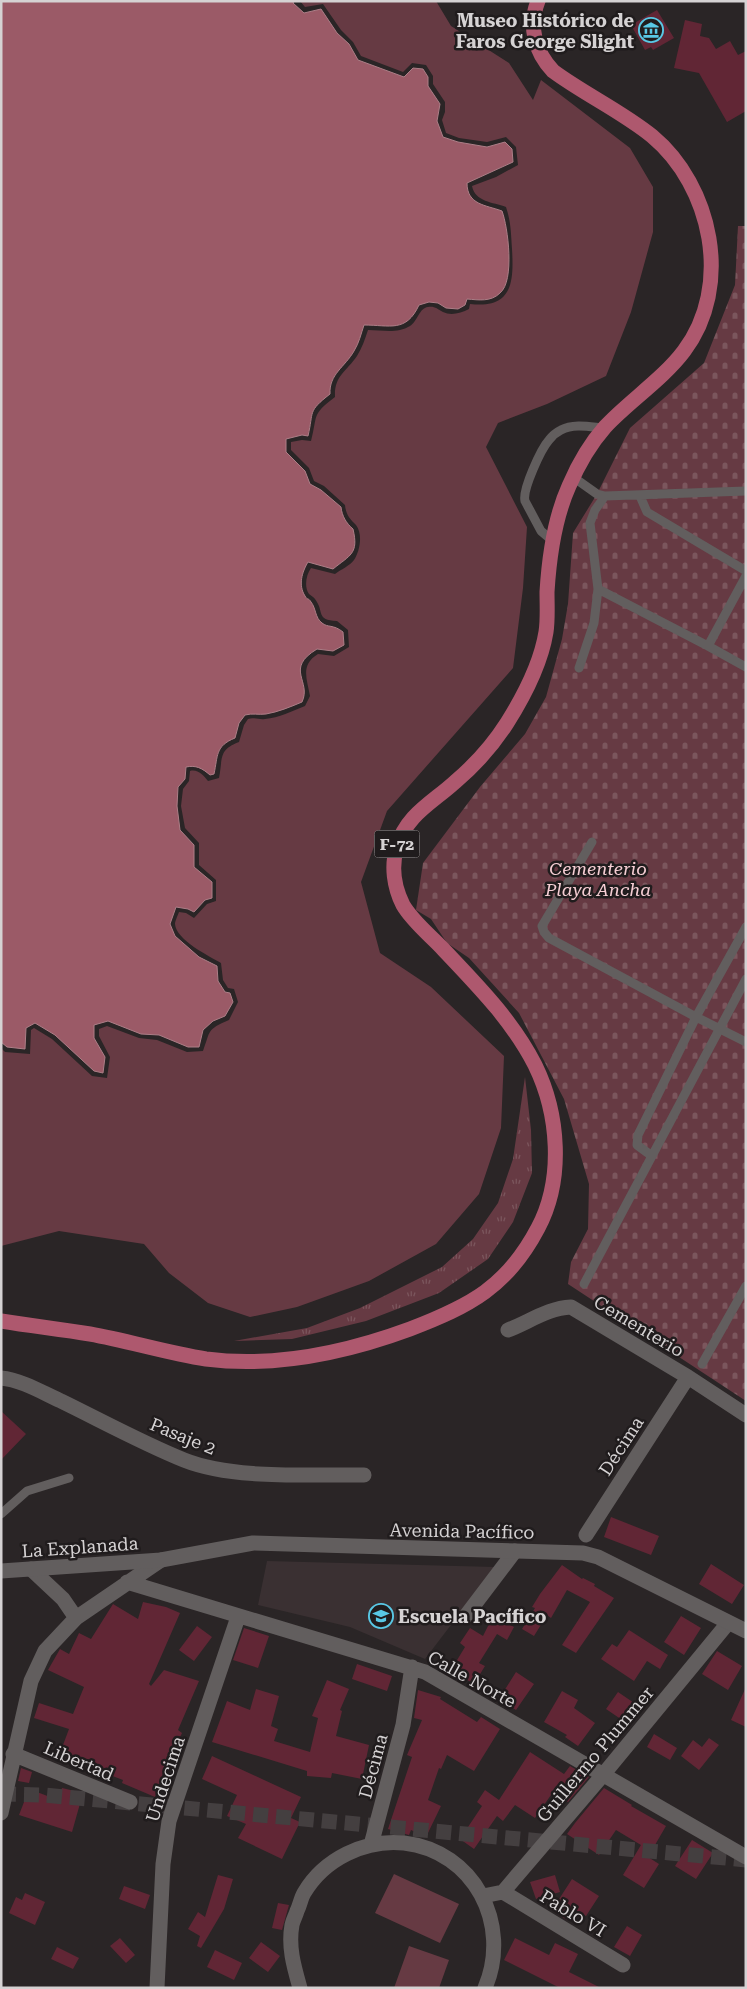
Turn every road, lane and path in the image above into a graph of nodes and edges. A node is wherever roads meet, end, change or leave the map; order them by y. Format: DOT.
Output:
graph roads {
  1 [pos="538,1"];
  2 [pos="604,428"];
  3 [pos="572,477"];
  4 [pos="746,491"];
  5 [pos="605,496"];
  6 [pos="640,496"];
  7 [pos="554,542"];
  8 [pos="746,571"];
  9 [pos="746,576"];
  10 [pos="598,589"];
  11 [pos="708,646"];
  12 [pos="746,667"];
  13 [pos="579,668"];
  14 [pos="592,842"];
  15 [pos="746,927"];
  16 [pos="746,979"];
  17 [pos="696,1017"];
  18 [pos="719,1028"];
  19 [pos="746,1042"];
  20 [pos="652,1156"];
  21 [pos="584,1284"];
  22 [pos="746,1286"];
  23 [pos="1,1321"];
  24 [pos="508,1330"];
  25 [pos="702,1364"];
  26 [pos="688,1377"];
  27 [pos="1,1378"];
  28 [pos="746,1415"];
  29 [pos="364,1475"];
  30 [pos="69,1478"];
  31 [pos="1,1514"];
  32 [pos="586,1535"];
  33 [pos="515,1551"];
  34 [pos="161,1560"];
  35 [pos="31,1569"];
  36 [pos="1,1571"];
  37 [pos="127,1582"];
  38 [pos="238,1617"];
  39 [pos="465,1617"];
  40 [pos="76,1618"];
  41 [pos="728,1622"];
  42 [pos="746,1631"];
  43 [pos="412,1667"];
  44 [pos="13,1754"];
  45 [pos="602,1776"];
  46 [pos="130,1802"];
  47 [pos="1,1813"];
  48 [pos="371,1845"];
  49 [pos="746,1857"];
  50 [pos="503,1892"];
  51 [pos="483,1896"];
  52 [pos="623,1965"];
  53 [pos="487,1987"];
  54 [pos="157,1988"];
  55 [pos="300,1988"];
  1 -- 2 [label="main road, F-72"];
  2 -- 3 [label="main road, F-72"];
  2 -- 7 [label="lane"];
  3 -- 5 [label="lane"];
  3 -- 7 [label="main road, F-72"];
  4 -- 6 [label="lane"];
  5 -- 6 [label="lane"];
  5 -- 10 [label="lane"];
  6 -- 8 [label="lane"];
  7 -- 23 [label="main road, F-72"];
  9 -- 11 [label="lane"];
  10 -- 11 [label="lane"];
  10 -- 13 [label="lane"];
  11 -- 12 [label="lane"];
  14 -- 17 [label="lane"];
  15 -- 17 [label="lane"];
  16 -- 18 [label="lane"];
  17 -- 18 [label="lane"];
  17 -- 20 [label="lane"];
  18 -- 19 [label="lane"];
  18 -- 20 [label="lane"];
  20 -- 21 [label="lane"];
  22 -- 25 [label="lane"];
  24 -- 26 [label="street, Cementerio"];
  26 -- 28 [label="street, Cementerio"];
  26 -- 32 [label="street, Décima"];
  27 -- 29 [label="street, Pasaje 2"];
  30 -- 31 [label="lane"];
  33 -- 34 [label="street, Avenida Pacífico"];
  33 -- 39 [label="street"];
  33 -- 41 [label="street, Avenida Pacífico"];
  34 -- 35 [label="street, La Explanada"];
  34 -- 37 [label="street"];
  35 -- 36 [label="street, La Explanada"];
  35 -- 40 [label="street"];
  37 -- 38 [label="street, Calle Norte"];
  37 -- 40 [label="street"];
  38 -- 43 [label="street, Calle Norte"];
  38 -- 54 [label="street, Undecima"];
  40 -- 44 [label="street"];
  41 -- 42 [label="street, Avenida Pacífico"];
  41 -- 45 [label="street, Guillermo Plummer"];
  43 -- 45 [label="street, Calle Norte"];
  43 -- 48 [label="street, Décima"];
  44 -- 46 [label="street, Libertad"];
  44 -- 47 [label="street"];
  45 -- 49 [label="street, Calle Norte"];
  45 -- 50 [label="street, Guillermo Plummer"];
  48 -- 51 [label="street"];
  48 -- 55 [label="street"];
  50 -- 51 [label="street"];
  50 -- 52 [label="street, Pablo VI"];
  51 -- 53 [label="street"];
}
